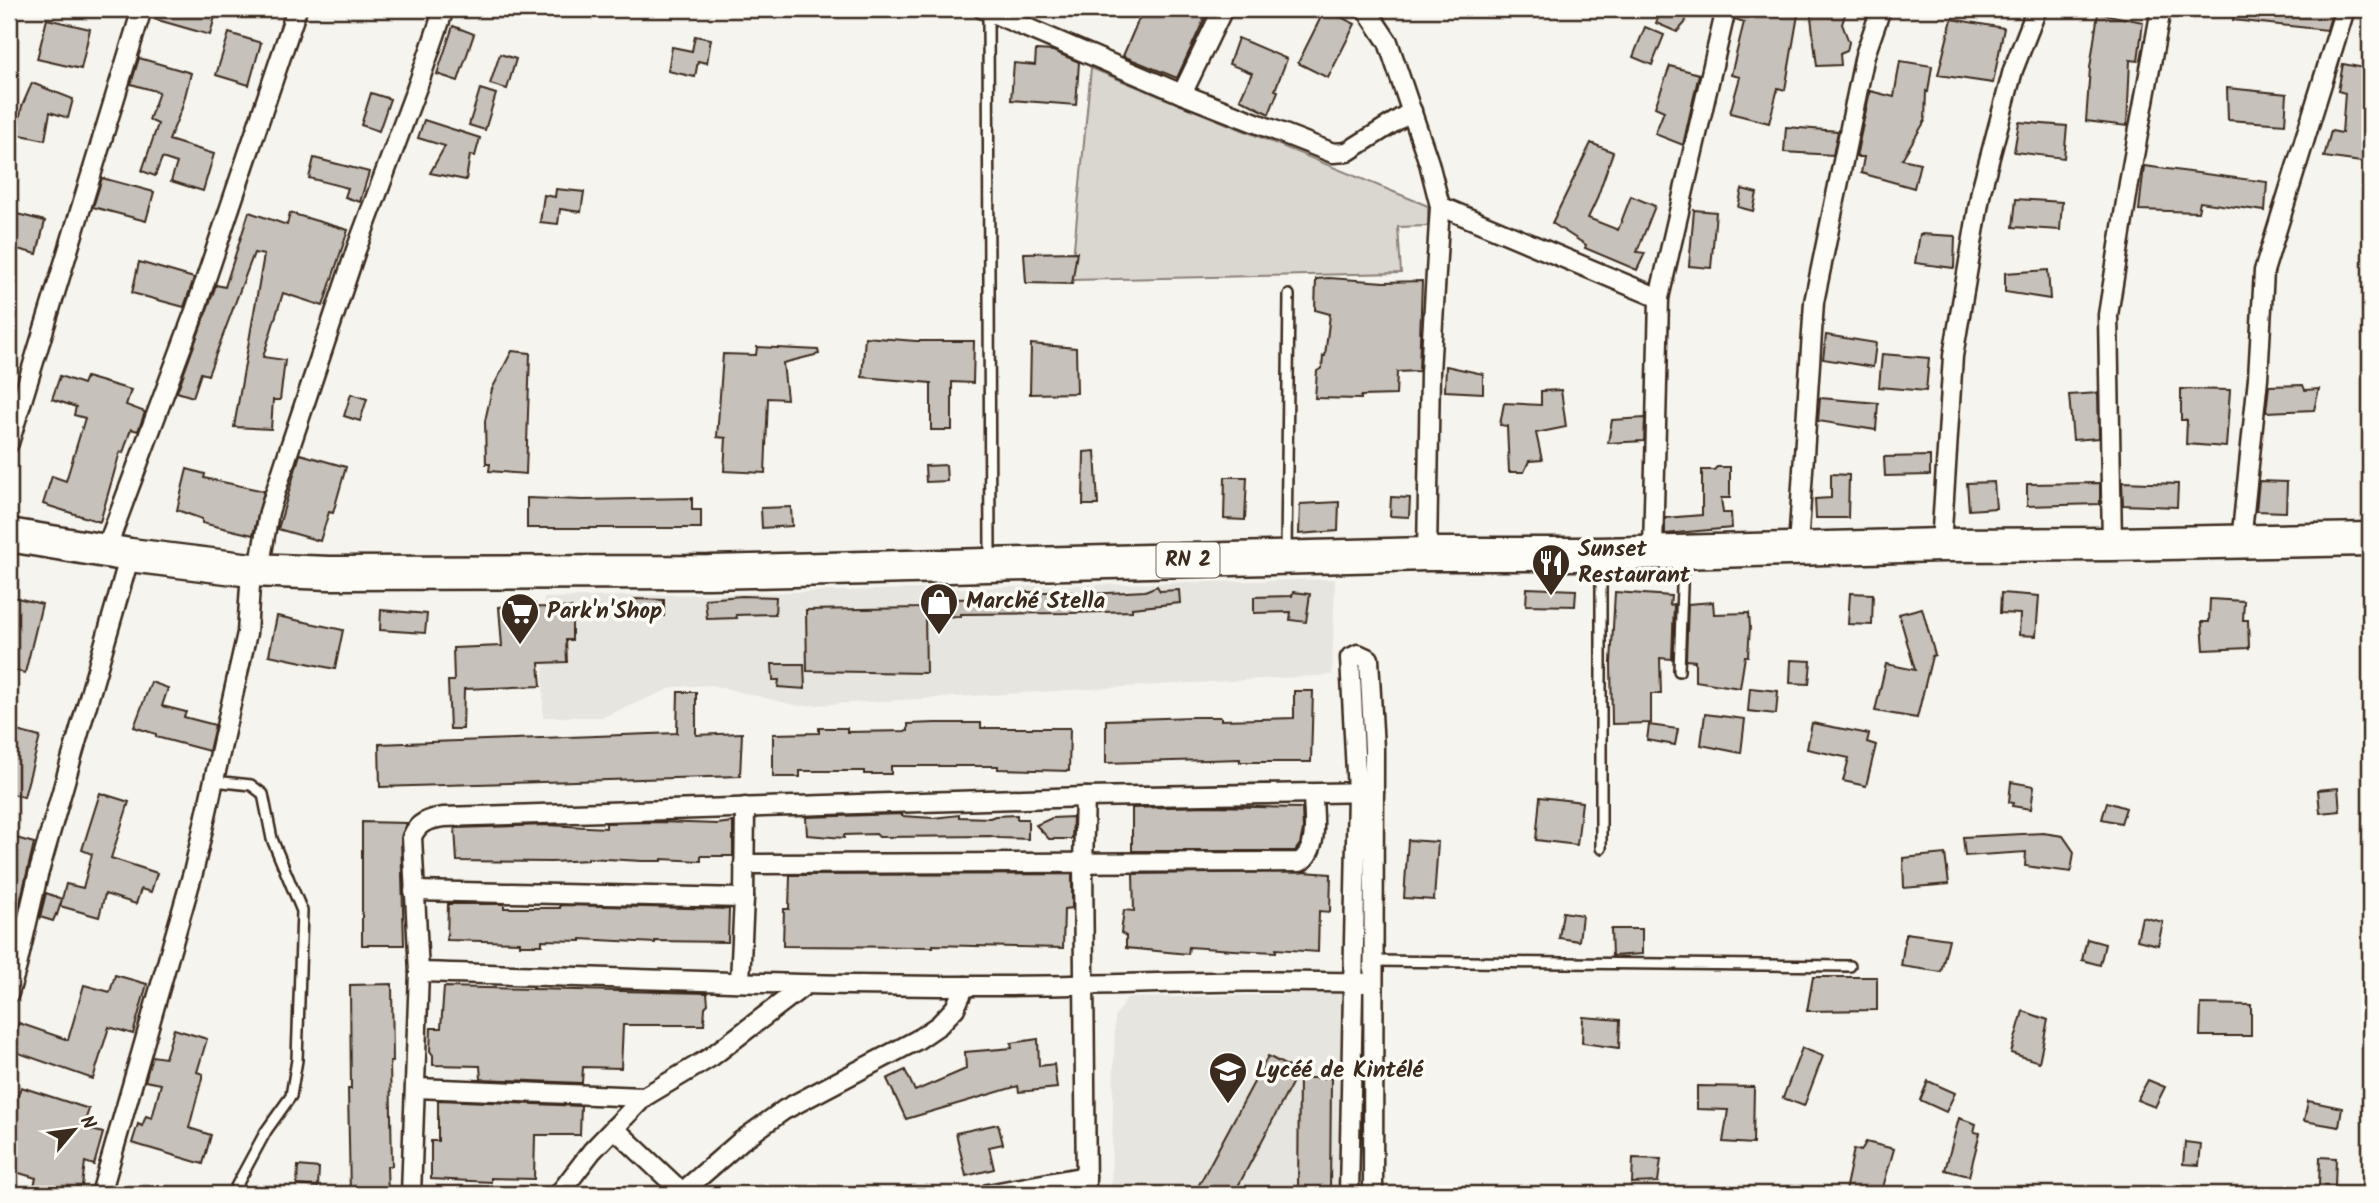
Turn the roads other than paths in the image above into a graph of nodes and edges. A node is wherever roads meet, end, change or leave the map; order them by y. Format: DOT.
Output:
graph roads {
  1 [pos="142,9"];
  2 [pos="297,9"];
  3 [pos="443,9"];
  4 [pos="1223,9"];
  5 [pos="1366,9"];
  6 [pos="1726,9"];
  7 [pos="1881,9"];
  8 [pos="2037,9"];
  9 [pos="2161,9"];
  10 [pos="2345,9"];
  11 [pos="985,10"];
  12 [pos="1182,94"];
  13 [pos="1412,111"];
  14 [pos="1440,206"];
  15 [pos="1289,295"];
  16 [pos="1659,298"];
  17 [pos="9,443"];
  18 [pos="9,535"];
  19 [pos="2370,539"];
  20 [pos="2241,542"];
  21 [pos="2112,544"];
  22 [pos="1941,545"];
  23 [pos="1798,547"];
  24 [pos="1668,551"];
  25 [pos="118,554"];
  26 [pos="1427,554"];
  27 [pos="1601,554"];
  28 [pos="1285,558"];
  29 [pos="990,565"];
  30 [pos="255,570"];
  31 [pos="1679,671"];
  32 [pos="214,781"];
  33 [pos="1366,792"];
  34 [pos="1312,794"];
  35 [pos="1085,797"];
  36 [pos="745,807"];
  37 [pos="1601,848"];
  38 [pos="1083,863"];
  39 [pos="744,864"];
  40 [pos="414,891"];
  41 [pos="744,898"];
  42 [pos="1374,961"];
  43 [pos="1850,966"];
  44 [pos="419,972"];
  45 [pos="740,981"];
  46 [pos="1354,983"];
  47 [pos="1085,984"];
  48 [pos="1374,984"];
  49 [pos="805,985"];
  50 [pos="965,986"];
  51 [pos="9,993"];
  52 [pos="416,1088"];
  53 [pos="644,1097"];
  54 [pos="614,1128"];
  55 [pos="1086,1185"];
  56 [pos="101,1194"];
  57 [pos="232,1194"];
  58 [pos="411,1194"];
  59 [pos="559,1194"];
  60 [pos="682,1194"];
  61 [pos="988,1194"];
  62 [pos="1349,1194"];
  63 [pos="1373,1194"];
  1 -- 17 [label="street"];
  2 -- 25 [label="street"];
  3 -- 30 [label="street"];
  4 -- 12 [label="street"];
  5 -- 13 [label="street"];
  6 -- 16 [label="street"];
  7 -- 23 [label="street"];
  8 -- 22 [label="street"];
  9 -- 21 [label="street"];
  10 -- 20 [label="street"];
  11 -- 12 [label="street"];
  11 -- 29 [label="lane"];
  12 -- 13 [label="street"];
  13 -- 14 [label="street"];
  14 -- 16 [label="street"];
  14 -- 26 [label="street"];
  15 -- 28 [label="lane"];
  16 -- 24 [label="street"];
  18 -- 25 [label="highway, RN 2"];
  19 -- 20 [label="highway, RN 2"];
  20 -- 21 [label="highway, RN 2"];
  21 -- 22 [label="highway, RN 2"];
  22 -- 23 [label="highway, RN 2"];
  23 -- 24 [label="highway, RN 2"];
  24 -- 27 [label="highway, RN 2"];
  24 -- 31 [label="lane"];
  25 -- 30 [label="highway, RN 2"];
  25 -- 51 [label="street"];
  26 -- 27 [label="highway, RN 2"];
  26 -- 28 [label="highway, RN 2"];
  27 -- 37 [label="lane"];
  28 -- 29 [label="highway, RN 2"];
  29 -- 30 [label="highway, RN 2"];
  30 -- 32 [label="street"];
  32 -- 56 [label="street"];
  32 -- 57 [label="lane"];
  33 -- 33 [label="street"];
  33 -- 34 [label="street"];
  33 -- 42 [label="street"];
  33 -- 46 [label="street"];
  34 -- 35 [label="street"];
  34 -- 38 [label="street"];
  35 -- 36 [label="street"];
  35 -- 38 [label="street"];
  36 -- 39 [label="street"];
  36 -- 40 [label="street"];
  38 -- 39 [label="street"];
  38 -- 47 [label="street"];
  39 -- 41 [label="street"];
  40 -- 41 [label="street"];
  40 -- 44 [label="street"];
  41 -- 45 [label="street"];
  42 -- 43 [label="lane"];
  42 -- 48 [label="street"];
  44 -- 45 [label="street"];
  44 -- 52 [label="street"];
  45 -- 49 [label="street"];
  46 -- 47 [label="street"];
  46 -- 48 [label="street"];
  46 -- 62 [label="street"];
  47 -- 50 [label="street"];
  47 -- 55 [label="street"];
  48 -- 63 [label="street"];
  49 -- 50 [label="street"];
  49 -- 53 [label="street"];
  50 -- 60 [label="street"];
  52 -- 53 [label="street"];
  52 -- 58 [label="street"];
  53 -- 54 [label="street"];
  54 -- 59 [label="street"];
  54 -- 60 [label="street"];
  55 -- 61 [label="street"];
}
